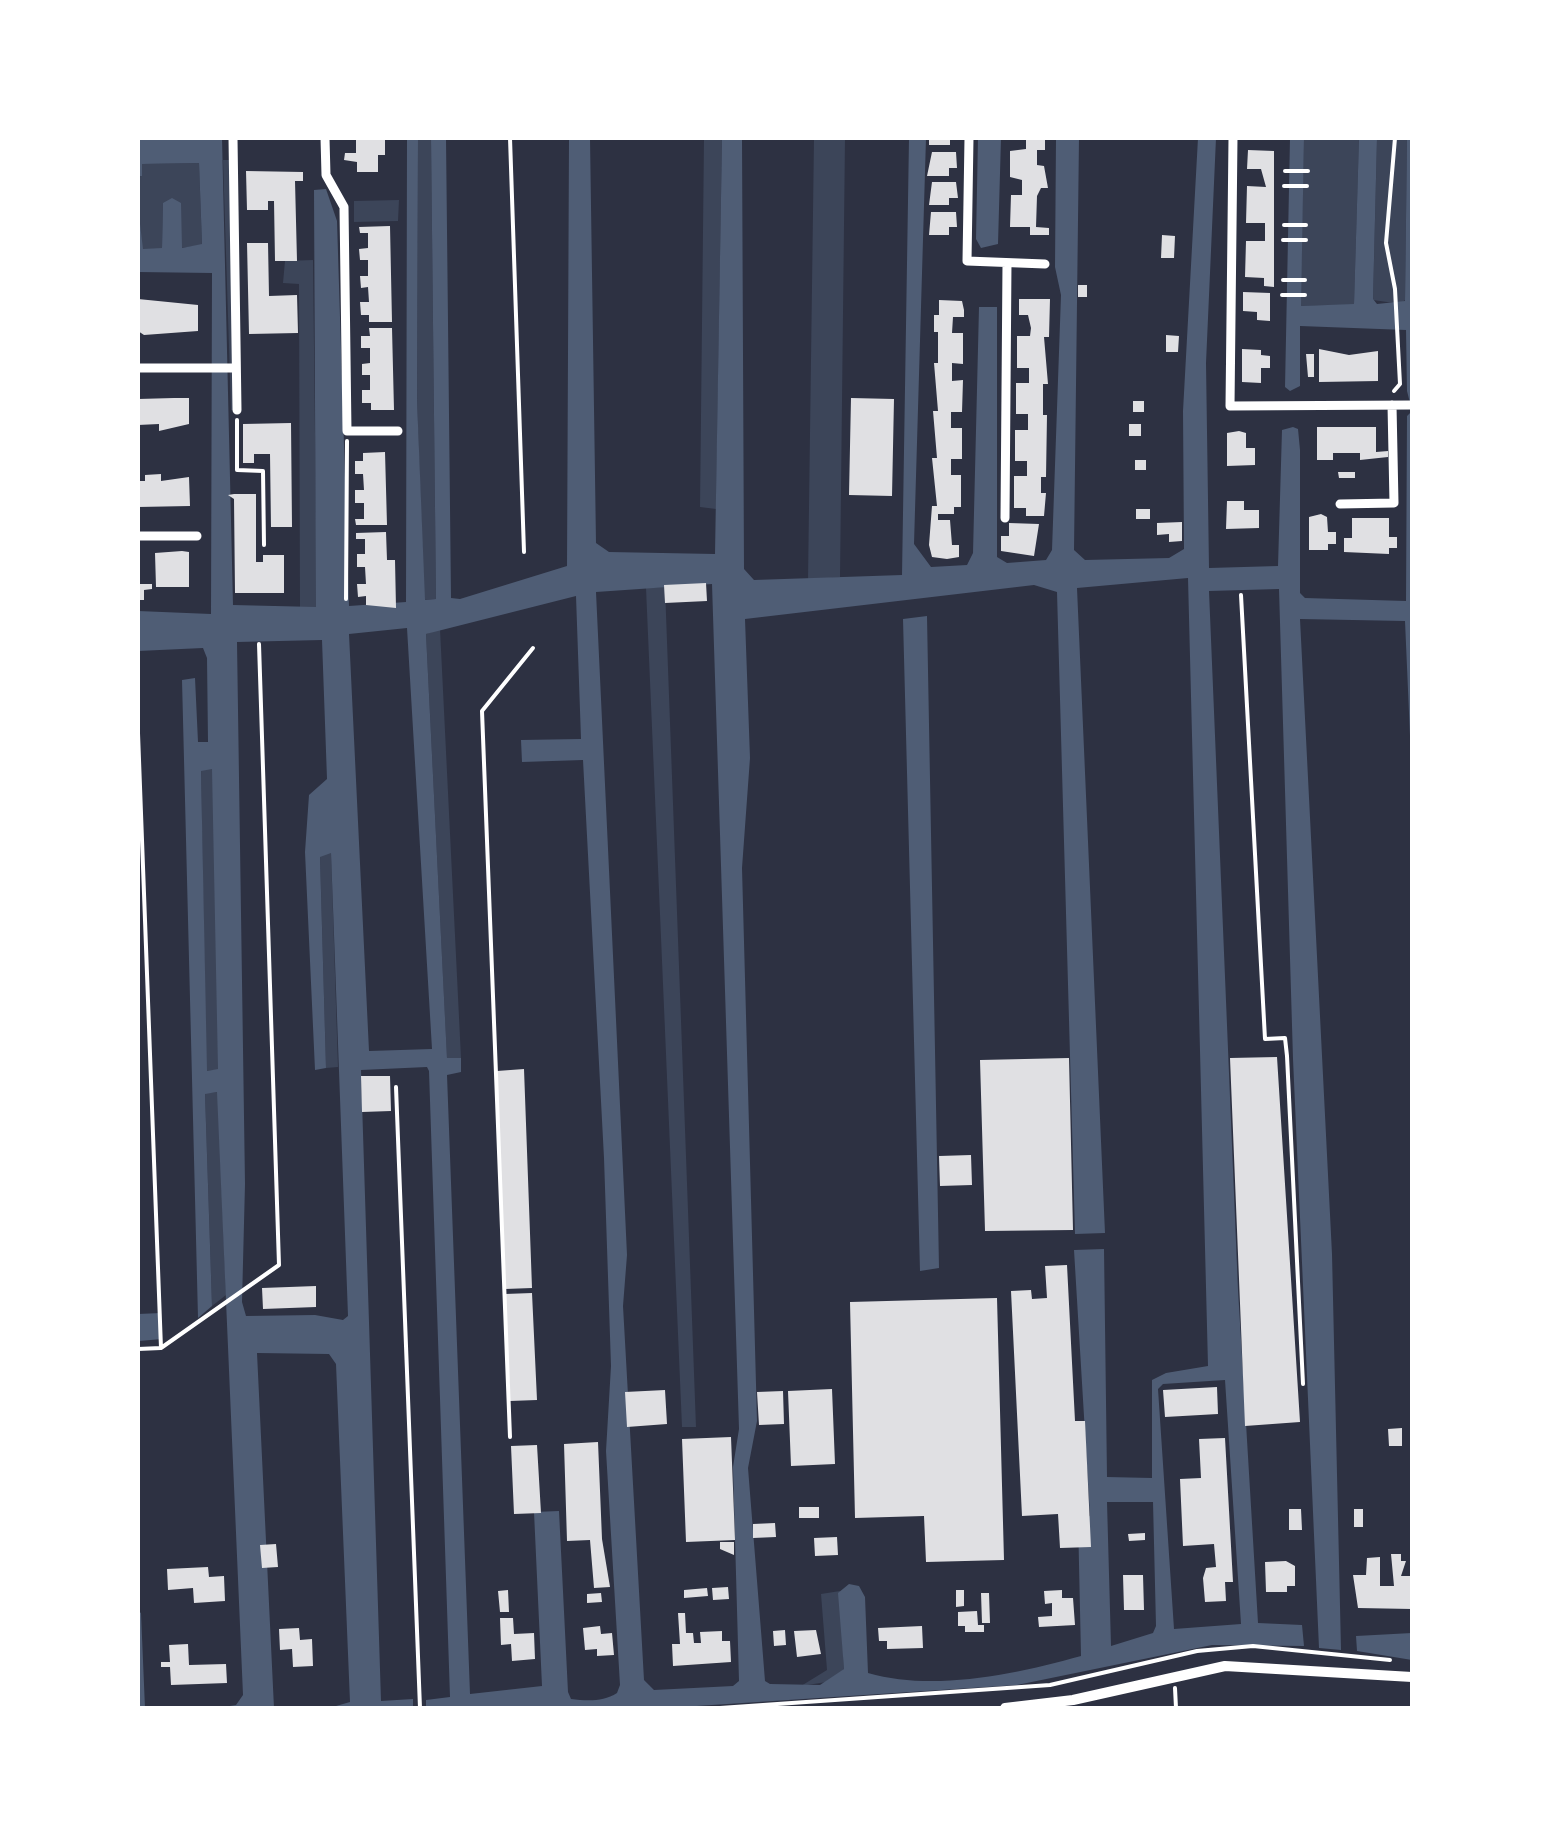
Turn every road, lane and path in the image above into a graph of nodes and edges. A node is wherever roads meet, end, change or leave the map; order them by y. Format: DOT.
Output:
graph roads {
  1 [pos="233,138"];
  2 [pos="325,138"];
  3 [pos="474,138"];
  4 [pos="485,138"];
  5 [pos="510,138"];
  6 [pos="969,138"];
  7 [pos="1233,138"];
  8 [pos="1395,138"];
  9 [pos="1285,171"];
  10 [pos="1308,171"];
  11 [pos="1284,186"];
  12 [pos="1307,186"];
  13 [pos="1284,225"];
  14 [pos="1306,225"];
  15 [pos="1283,240"];
  16 [pos="1306,240"];
  17 [pos="1007,263"];
  18 [pos="1045,264"];
  19 [pos="1283,280"];
  20 [pos="1306,280"];
  21 [pos="1282,295"];
  22 [pos="1305,295"];
  23 [pos="138,368"];
  24 [pos="236,368"];
  25 [pos="1392,405"];
  26 [pos="1412,405"];
  27 [pos="237,410"];
  28 [pos="398,430"];
  29 [pos="347,432"];
  30 [pos="1340,504"];
  31 [pos="1006,518"];
  32 [pos="138,536"];
  33 [pos="196,536"];
  34 [pos="264,545"];
  35 [pos="524,552"];
  36 [pos="1241,595"];
  37 [pos="346,599"];
  38 [pos="259,644"];
  39 [pos="533,648"];
  40 [pos="138,733"];
  41 [pos="396,1087"];
  42 [pos="162,1348"];
  43 [pos="138,1350"];
  44 [pos="1302,1384"];
  45 [pos="510,1437"];
  46 [pos="1406,1662"];
  47 [pos="1412,1677"];
  48 [pos="420,1708"];
  49 [pos="720,1708"];
  50 [pos="1004,1708"];
  1 -- 24 [label="street"];
  2 -- 29 [label="street"];
  3 -- 4 [label="path"];
  5 -- 35 [label="path"];
  6 -- 17 [label="street"];
  7 -- 25 [label="street"];
  8 -- 25 [label="path"];
  9 -- 10 [label="path"];
  11 -- 12 [label="path"];
  13 -- 14 [label="path"];
  15 -- 16 [label="path"];
  17 -- 18 [label="street"];
  17 -- 31 [label="street"];
  19 -- 20 [label="path"];
  21 -- 22 [label="path"];
  23 -- 24 [label="street"];
  24 -- 27 [label="street"];
  25 -- 26 [label="street"];
  25 -- 30 [label="street"];
  27 -- 34 [label="path"];
  28 -- 29 [label="street"];
  29 -- 37 [label="path"];
  32 -- 33 [label="street"];
  36 -- 44 [label="lane"];
  38 -- 42 [label="path"];
  39 -- 45 [label="path"];
  40 -- 42 [label="path"];
  41 -- 48 [label="path"];
  42 -- 43 [label="path"];
  46 -- 49 [label="path"];
  47 -- 50 [label="street"];
}
